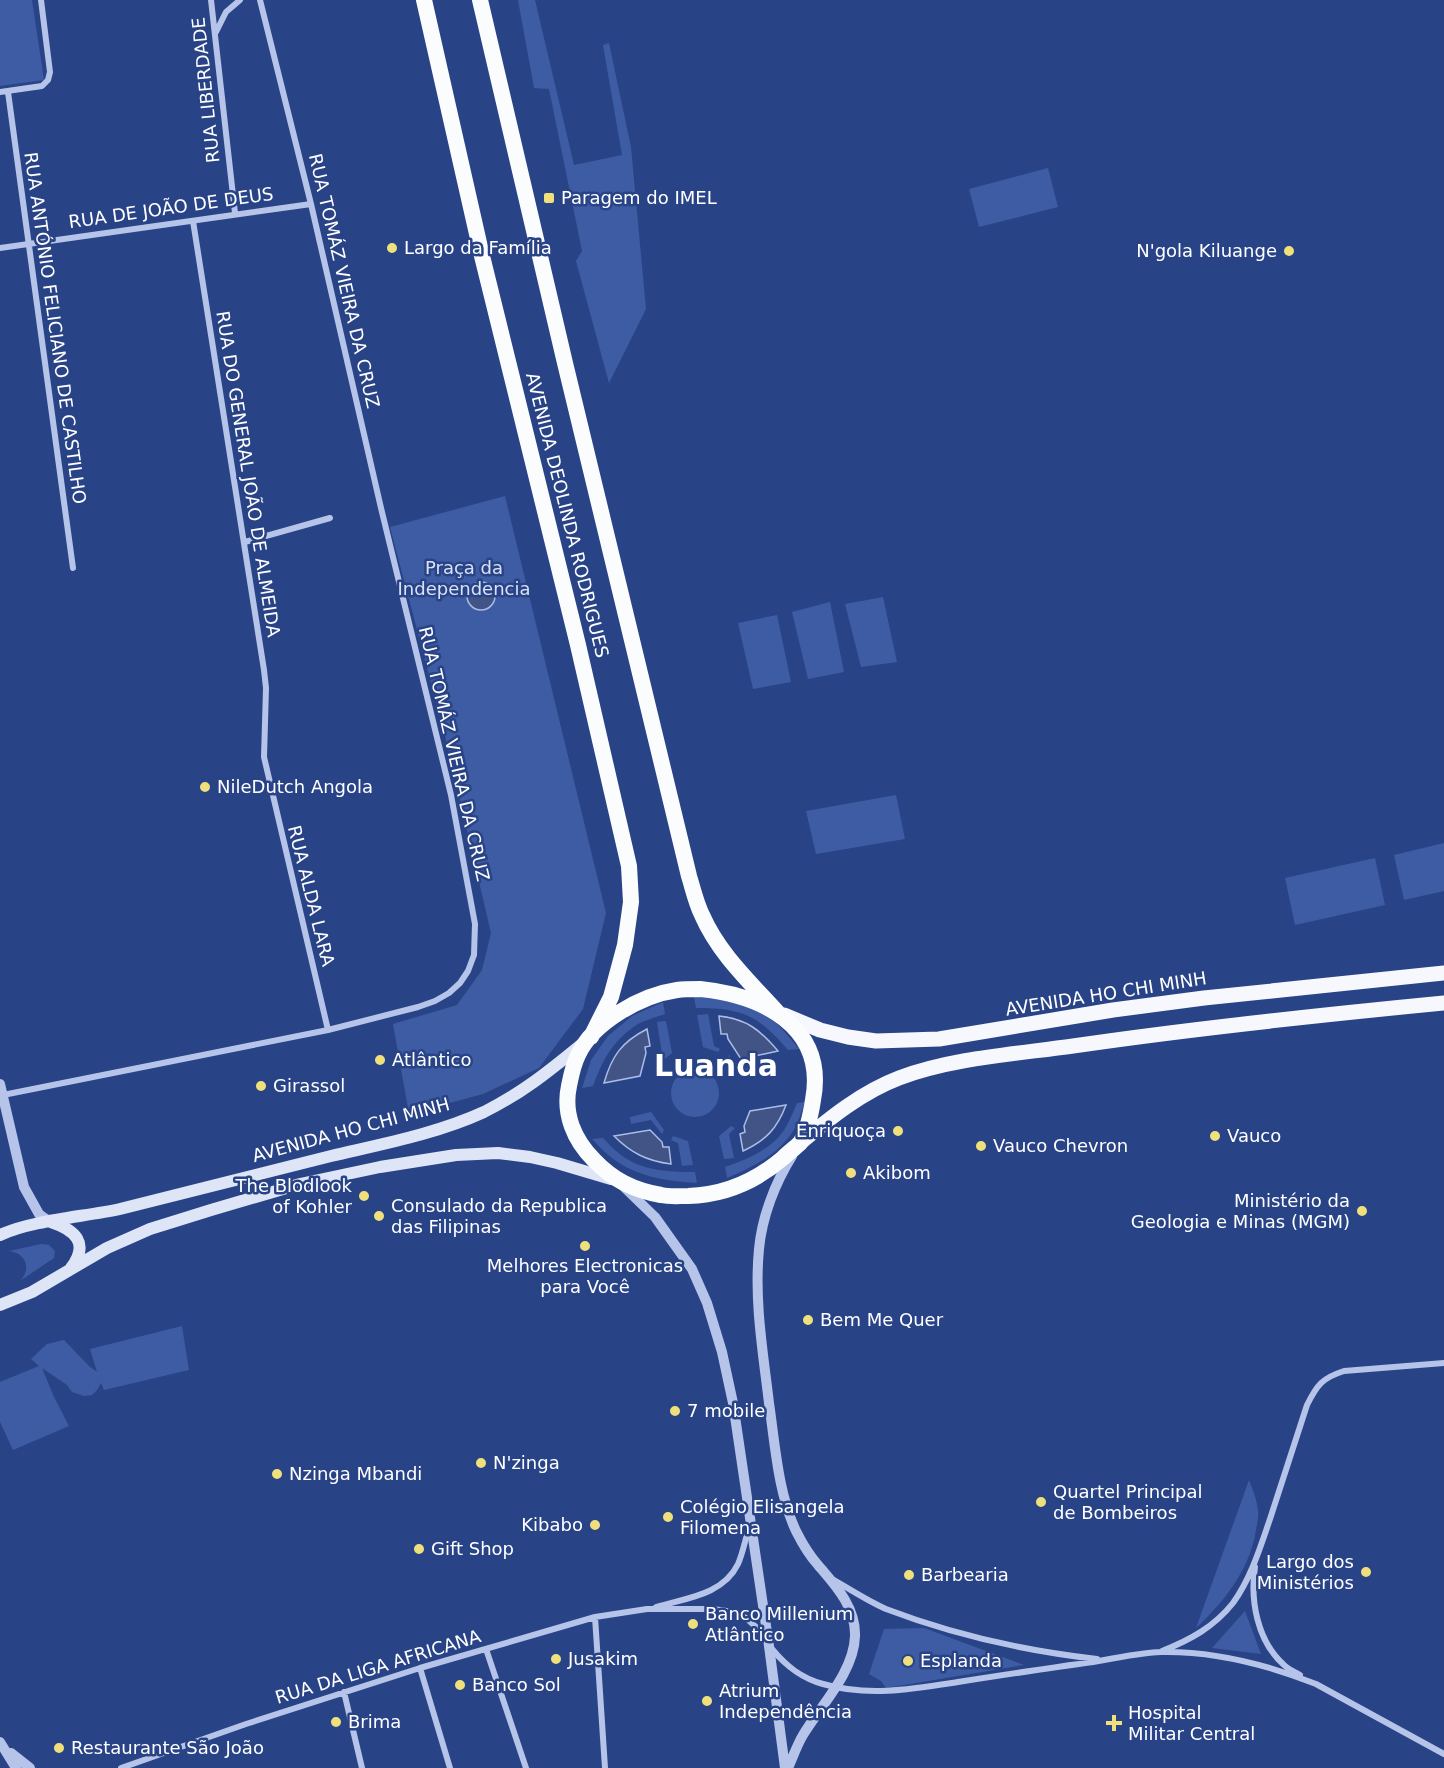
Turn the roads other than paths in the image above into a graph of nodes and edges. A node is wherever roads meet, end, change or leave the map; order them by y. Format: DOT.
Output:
graph roads {
  1 [pos="40,0"];
  2 [pos="211,0"];
  3 [pos="240,0"];
  4 [pos="260,0"];
  5 [pos="424,0"];
  6 [pos="480,0"];
  7 [pos="215,32"];
  8 [pos="4,92"];
  9 [pos="311,204"];
  10 [pos="235,213"];
  11 [pos="193,221"];
  12 [pos="28,243"];
  13 [pos="0,248"];
  14 [pos="330,518"];
  15 [pos="245,542"];
  16 [pos="73,568"];
  17 [pos="264,733"];
  18 [pos="1444,973"];
  19 [pos="1444,1003"];
  20 [pos="778,1013"];
  21 [pos="328,1030"];
  22 [pos="591,1037"];
  23 [pos="1,1089"];
  24 [pos="800,1143"];
  25 [pos="615,1180"];
  26 [pos="50,1222"];
  27 [pos="0,1235"];
  28 [pos="60,1276"];
  29 [pos="2,1304"];
  30 [pos="1444,1363"];
  31 [pos="751,1521"];
  32 [pos="1255,1561"];
  33 [pos="829,1577"];
  34 [pos="647,1609"];
  35 [pos="595,1617"];
  36 [pos="769,1646"];
  37 [pos="486,1649"];
  38 [pos="1160,1652"];
  39 [pos="1107,1660"];
  40 [pos="420,1668"];
  41 [pos="1316,1684"];
  42 [pos="836,1687"];
  43 [pos="344,1692"];
  44 [pos="3,1745"];
  45 [pos="1444,1754"];
  46 [pos="16,1768"];
  47 [pos="30,1768"];
  48 [pos="121,1768"];
  49 [pos="362,1768"];
  50 [pos="450,1768"];
  51 [pos="526,1768"];
  52 [pos="605,1768"];
  53 [pos="787,1768"];
  1 -- 8 [label="street"];
  2 -- 7 [label="street, RUA LIBERDADE"];
  3 -- 7 [label="street"];
  4 -- 9 [label="street, RUA TOMÁZ VIEIRA DA CRUZ"];
  5 -- 22 [label="highway, AVENIDA DEOLINDA RODRIGUES"];
  6 -- 20 [label="highway, AVENIDA DEOLINDA RODRIGUES"];
  7 -- 10 [label="street, RUA LIBERDADE"];
  8 -- 12 [label="street, RUA ANTÓNIO FELICIANO DE CASTILHO"];
  9 -- 10 [label="street, RUA DE JOÃO DE DEUS"];
  9 -- 21 [label="street, RUA TOMÁZ VIEIRA DA CRUZ"];
  10 -- 11 [label="street, RUA DE JOÃO DE DEUS"];
  11 -- 12 [label="street, RUA DE JOÃO DE DEUS"];
  11 -- 15 [label="street, RUA DO GENERAL JOÃO DE ALMEIDA"];
  12 -- 13 [label="street, RUA DE JOÃO DE DEUS"];
  12 -- 16 [label="street, RUA ANTÓNIO FELICIANO DE CASTILHO"];
  14 -- 15 [label="street"];
  15 -- 17 [label="street, RUA DO GENERAL JOÃO DE ALMEIDA"];
  17 -- 21 [label="street, RUA ALDA LARA"];
  18 -- 20 [label="main road, AVENIDA HO CHI MINH"];
  19 -- 24 [label="main road"];
  20 -- 22 [label="highway"];
  20 -- 24 [label="highway"];
  21 -- 23 [label="street, RUA TOMÁZ VIEIRA DA CRUZ"];
  22 -- 25 [label="highway"];
  22 -- 26 [label="main road, AVENIDA HO CHI MINH"];
  23 -- 26 [label="street"];
  24 -- 25 [label="highway"];
  24 -- 33 [label="street"];
  25 -- 28 [label="main road"];
  25 -- 31 [label="street"];
  26 -- 27 [label="main road"];
  26 -- 28 [label="main road"];
  28 -- 29 [label="main road"];
  30 -- 32 [label="street"];
  31 -- 34 [label="street, RUA DA LIGA AFRICANA"];
  31 -- 36 [label="street"];
  32 -- 38 [label="street"];
  32 -- 41 [label="street"];
  33 -- 39 [label="street"];
  33 -- 42 [label="street"];
  34 -- 35 [label="street, RUA DA LIGA AFRICANA"];
  34 -- 36 [label="street, RUA DA LIGA AFRICANA"];
  35 -- 37 [label="street, RUA DA LIGA AFRICANA"];
  35 -- 52 [label="street"];
  36 -- 42 [label="street, RUA DA LIGA AFRICANA"];
  36 -- 53 [label="street"];
  37 -- 40 [label="street, RUA DA LIGA AFRICANA"];
  37 -- 51 [label="street"];
  38 -- 39 [label="street, RUA DA LIGA AFRICANA"];
  38 -- 41 [label="street"];
  39 -- 42 [label="street, RUA DA LIGA AFRICANA"];
  40 -- 43 [label="street, RUA DA LIGA AFRICANA"];
  40 -- 50 [label="street"];
  41 -- 45 [label="street"];
  42 -- 53 [label="street"];
  43 -- 48 [label="street, RUA DA LIGA AFRICANA"];
  43 -- 49 [label="street"];
  44 -- 46 [label="street"];
  44 -- 47 [label="street"];
}
